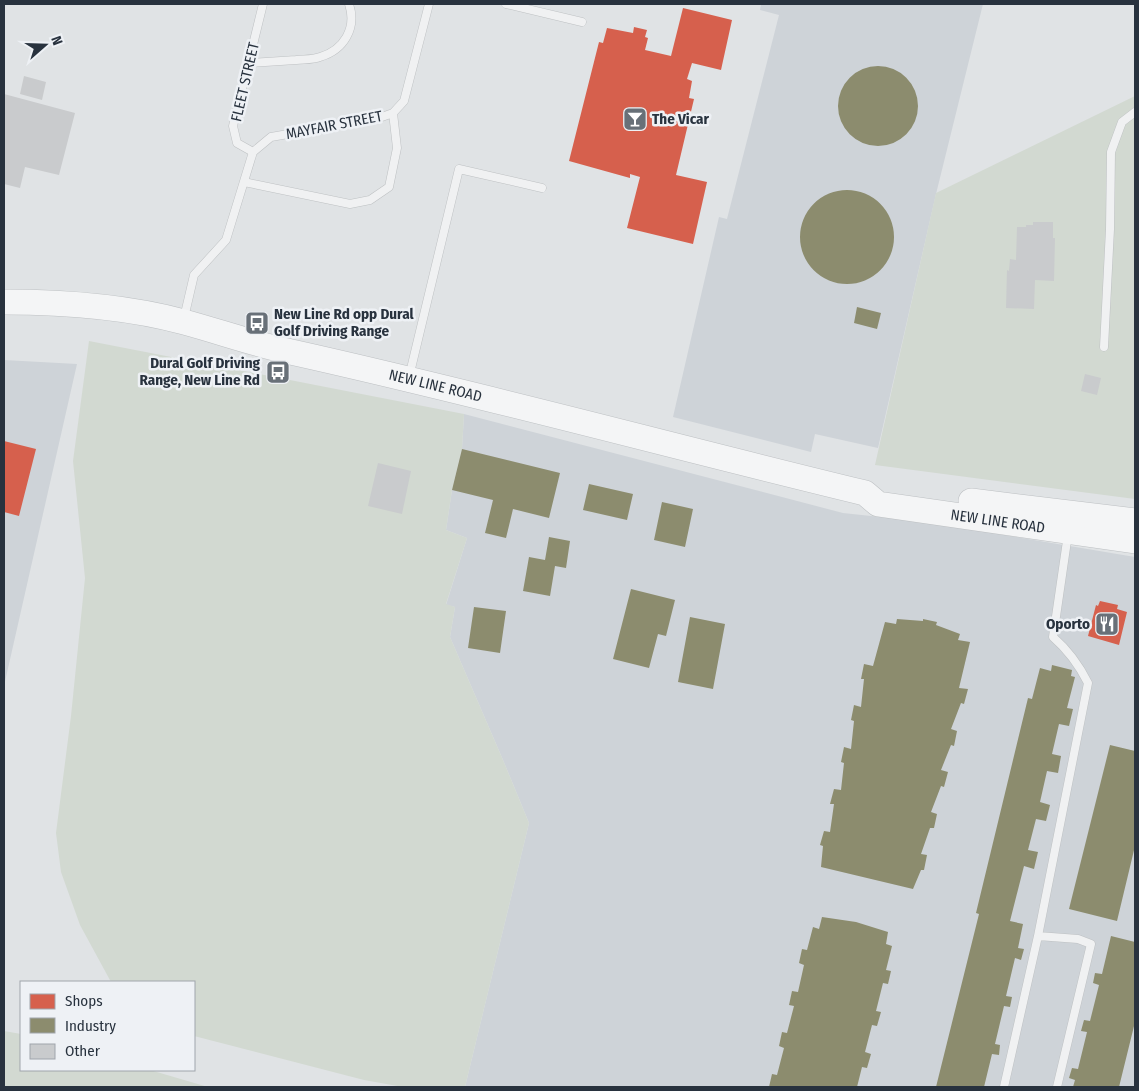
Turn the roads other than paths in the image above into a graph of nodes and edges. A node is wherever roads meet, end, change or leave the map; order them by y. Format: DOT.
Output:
graph roads {
  1 [pos="263,4"];
  2 [pos="349,4"];
  3 [pos="429,4"];
  4 [pos="506,4"];
  5 [pos="582,22"];
  6 [pos="250,63"];
  7 [pos="394,112"];
  8 [pos="1135,112"];
  9 [pos="253,152"];
  10 [pos="244,182"];
  11 [pos="542,188"];
  12 [pos="4,302"];
  13 [pos="183,322"];
  14 [pos="1104,347"];
  15 [pos="408,378"];
  16 [pos="865,493"];
  17 [pos="1135,521"];
  18 [pos="1068,532"];
  19 [pos="1135,541"];
  20 [pos="1038,936"];
  21 [pos="1004,1087"];
  22 [pos="1057,1087"];
  1 -- 6 [label="lane, FLEET STREET"];
  2 -- 6 [label="lane"];
  3 -- 7 [label="lane, MAYFAIR STREET"];
  4 -- 5 [label="lane"];
  6 -- 9 [label="lane, FLEET STREET"];
  7 -- 9 [label="lane, MAYFAIR STREET"];
  7 -- 10 [label="lane"];
  8 -- 14 [label="lane"];
  9 -- 10 [label="lane"];
  10 -- 13 [label="lane"];
  11 -- 15 [label="lane"];
  12 -- 13 [label="main road, NEW LINE ROAD"];
  13 -- 15 [label="main road, NEW LINE ROAD"];
  15 -- 16 [label="main road, NEW LINE ROAD"];
  16 -- 17 [label="main road, NEW LINE ROAD"];
  16 -- 18 [label="main road, NEW LINE ROAD"];
  18 -- 19 [label="main road, NEW LINE ROAD"];
  18 -- 20 [label="lane"];
  20 -- 21 [label="lane"];
  20 -- 22 [label="lane"];
}
